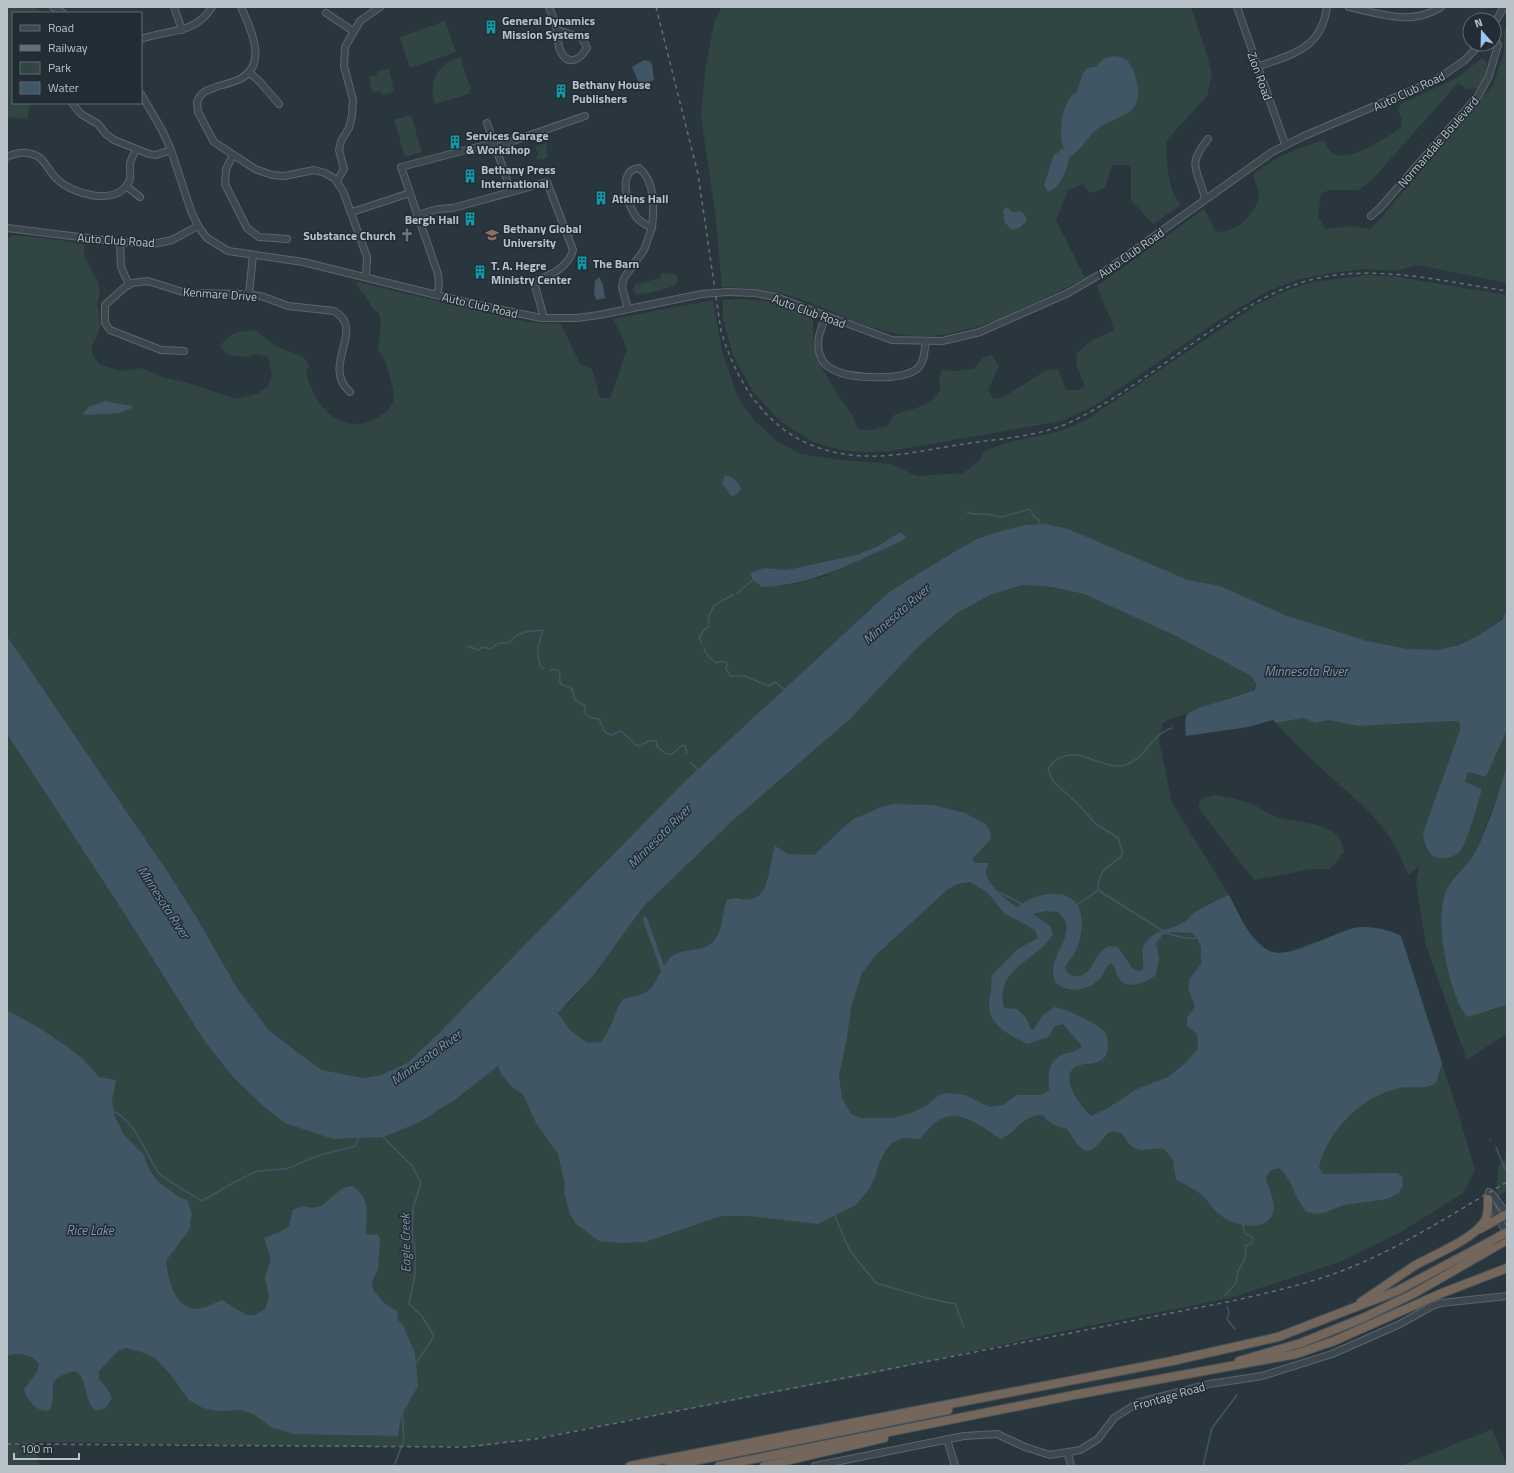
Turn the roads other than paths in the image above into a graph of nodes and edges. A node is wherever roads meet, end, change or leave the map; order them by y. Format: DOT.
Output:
graph roads {
  1 [pos="174,7"];
  2 [pos="212,7"];
  3 [pos="241,7"];
  4 [pos="380,7"];
  5 [pos="549,7"];
  6 [pos="1237,7"];
  7 [pos="1327,7"];
  8 [pos="1349,7"];
  9 [pos="1441,7"];
  10 [pos="326,13"];
  11 [pos="182,30"];
  12 [pos="557,30"];
  13 [pos="353,31"];
  14 [pos="142,39"];
  15 [pos="1472,52"];
  16 [pos="1496,52"];
  17 [pos="1257,67"];
  18 [pos="248,72"];
  19 [pos="142,96"];
  20 [pos="73,104"];
  21 [pos="279,104"];
  22 [pos="585,116"];
  23 [pos="487,123"];
  24 [pos="1208,139"];
  25 [pos="1285,144"];
  26 [pos="496,147"];
  27 [pos="136,150"];
  28 [pos="171,150"];
  29 [pos="234,155"];
  30 [pos="7,157"];
  31 [pos="337,181"];
  32 [pos="126,186"];
  33 [pos="511,191"];
  34 [pos="410,193"];
  35 [pos="140,197"];
  36 [pos="1205,200"];
  37 [pos="352,212"];
  38 [pos="417,215"];
  39 [pos="1371,216"];
  40 [pos="198,226"];
  41 [pos="7,228"];
  42 [pos="652,228"];
  43 [pos="288,239"];
  44 [pos="120,242"];
  45 [pos="253,255"];
  46 [pos="366,276"];
  47 [pos="129,285"];
  48 [pos="249,294"];
  49 [pos="437,295"];
  50 [pos="628,309"];
  51 [pos="826,316"];
  52 [pos="544,318"];
  53 [pos="926,342"];
  54 [pos="184,351"];
  55 [pos="350,392"];
  56 [pos="1488,1199"];
  57 [pos="1507,1214"];
  58 [pos="1498,1219"];
  59 [pos="1507,1233"];
  60 [pos="1470,1235"];
  61 [pos="1507,1240"];
  62 [pos="1493,1244"];
  63 [pos="1507,1268"];
  64 [pos="1507,1296"];
  65 [pos="1350,1310"];
  66 [pos="1184,1374"];
  67 [pos="986,1397"];
  68 [pos="990,1412"];
  69 [pos="947,1440"];
  70 [pos="1068,1453"];
  71 [pos="845,1463"];
  72 [pos="630,1466"];
  73 [pos="669,1466"];
  74 [pos="719,1466"];
  75 [pos="764,1466"];
  76 [pos="815,1466"];
  77 [pos="955,1466"];
  78 [pos="1071,1466"];
  1 -- 11 [label="street"];
  2 -- 11 [label="street"];
  3 -- 18 [label="street"];
  4 -- 13 [label="street"];
  5 -- 12 [label="street"];
  6 -- 17 [label="street, Zion Road"];
  7 -- 17 [label="street"];
  8 -- 9 [label="street"];
  10 -- 13 [label="street"];
  11 -- 14 [label="street"];
  12 -- 12 [label="street"];
  13 -- 31 [label="street"];
  15 -- 25 [label="street, Auto Club Road"];
  16 -- 39 [label="street, Normandale Boulevard"];
  17 -- 25 [label="street, Zion Road"];
  18 -- 21 [label="street"];
  18 -- 29 [label="street"];
  19 -- 28 [label="street"];
  20 -- 27 [label="street"];
  22 -- 26 [label="street"];
  23 -- 26 [label="street"];
  24 -- 36 [label="street"];
  25 -- 36 [label="street, Auto Club Road"];
  26 -- 33 [label="street"];
  26 -- 34 [label="street"];
  27 -- 28 [label="street"];
  27 -- 32 [label="street"];
  28 -- 40 [label="street"];
  29 -- 31 [label="street"];
  29 -- 43 [label="street"];
  30 -- 32 [label="street"];
  31 -- 37 [label="street"];
  32 -- 35 [label="street"];
  33 -- 38 [label="street"];
  33 -- 52 [label="street"];
  34 -- 37 [label="street"];
  34 -- 38 [label="street"];
  36 -- 53 [label="street, Auto Club Road"];
  37 -- 46 [label="street"];
  38 -- 49 [label="street"];
  40 -- 44 [label="street, Auto Club Road"];
  40 -- 45 [label="street, Auto Club Road"];
  41 -- 44 [label="street, Auto Club Road"];
  42 -- 42 [label="street"];
  42 -- 50 [label="street"];
  44 -- 47 [label="street"];
  45 -- 46 [label="street, Auto Club Road"];
  45 -- 48 [label="street"];
  46 -- 49 [label="street, Auto Club Road"];
  47 -- 48 [label="street, Kenmare Drive"];
  47 -- 54 [label="street, Kenmare Drive"];
  48 -- 55 [label="street, Kenmare Drive"];
  49 -- 52 [label="street, Auto Club Road"];
  50 -- 51 [label="street, Auto Club Road, bridge"];
  50 -- 52 [label="street, Auto Club Road"];
  51 -- 53 [label="street, Auto Club Road"];
  51 -- 53 [label="street"];
  56 -- 57 [label="street"];
  56 -- 58 [label="street"];
  56 -- 60 [label="highway"];
  57 -- 58 [label="highway"];
  58 -- 59 [label="street"];
  58 -- 60 [label="highway"];
  59 -- 62 [label="highway, bridge"];
  60 -- 65 [label="highway"];
  61 -- 62 [label="highway"];
  62 -- 65 [label="highway"];
  62 -- 66 [label="highway"];
  63 -- 66 [label="highway"];
  64 -- 70 [label="street, Frontage Road"];
  65 -- 67 [label="highway"];
  66 -- 68 [label="highway"];
  67 -- 72 [label="highway"];
  67 -- 73 [label="highway"];
  68 -- 74 [label="highway"];
  68 -- 75 [label="highway"];
  69 -- 70 [label="street, Frontage Road"];
  69 -- 71 [label="street, Frontage Road"];
  69 -- 77 [label="street"];
  70 -- 78 [label="street"];
  71 -- 76 [label="street, Frontage Road"];
}
